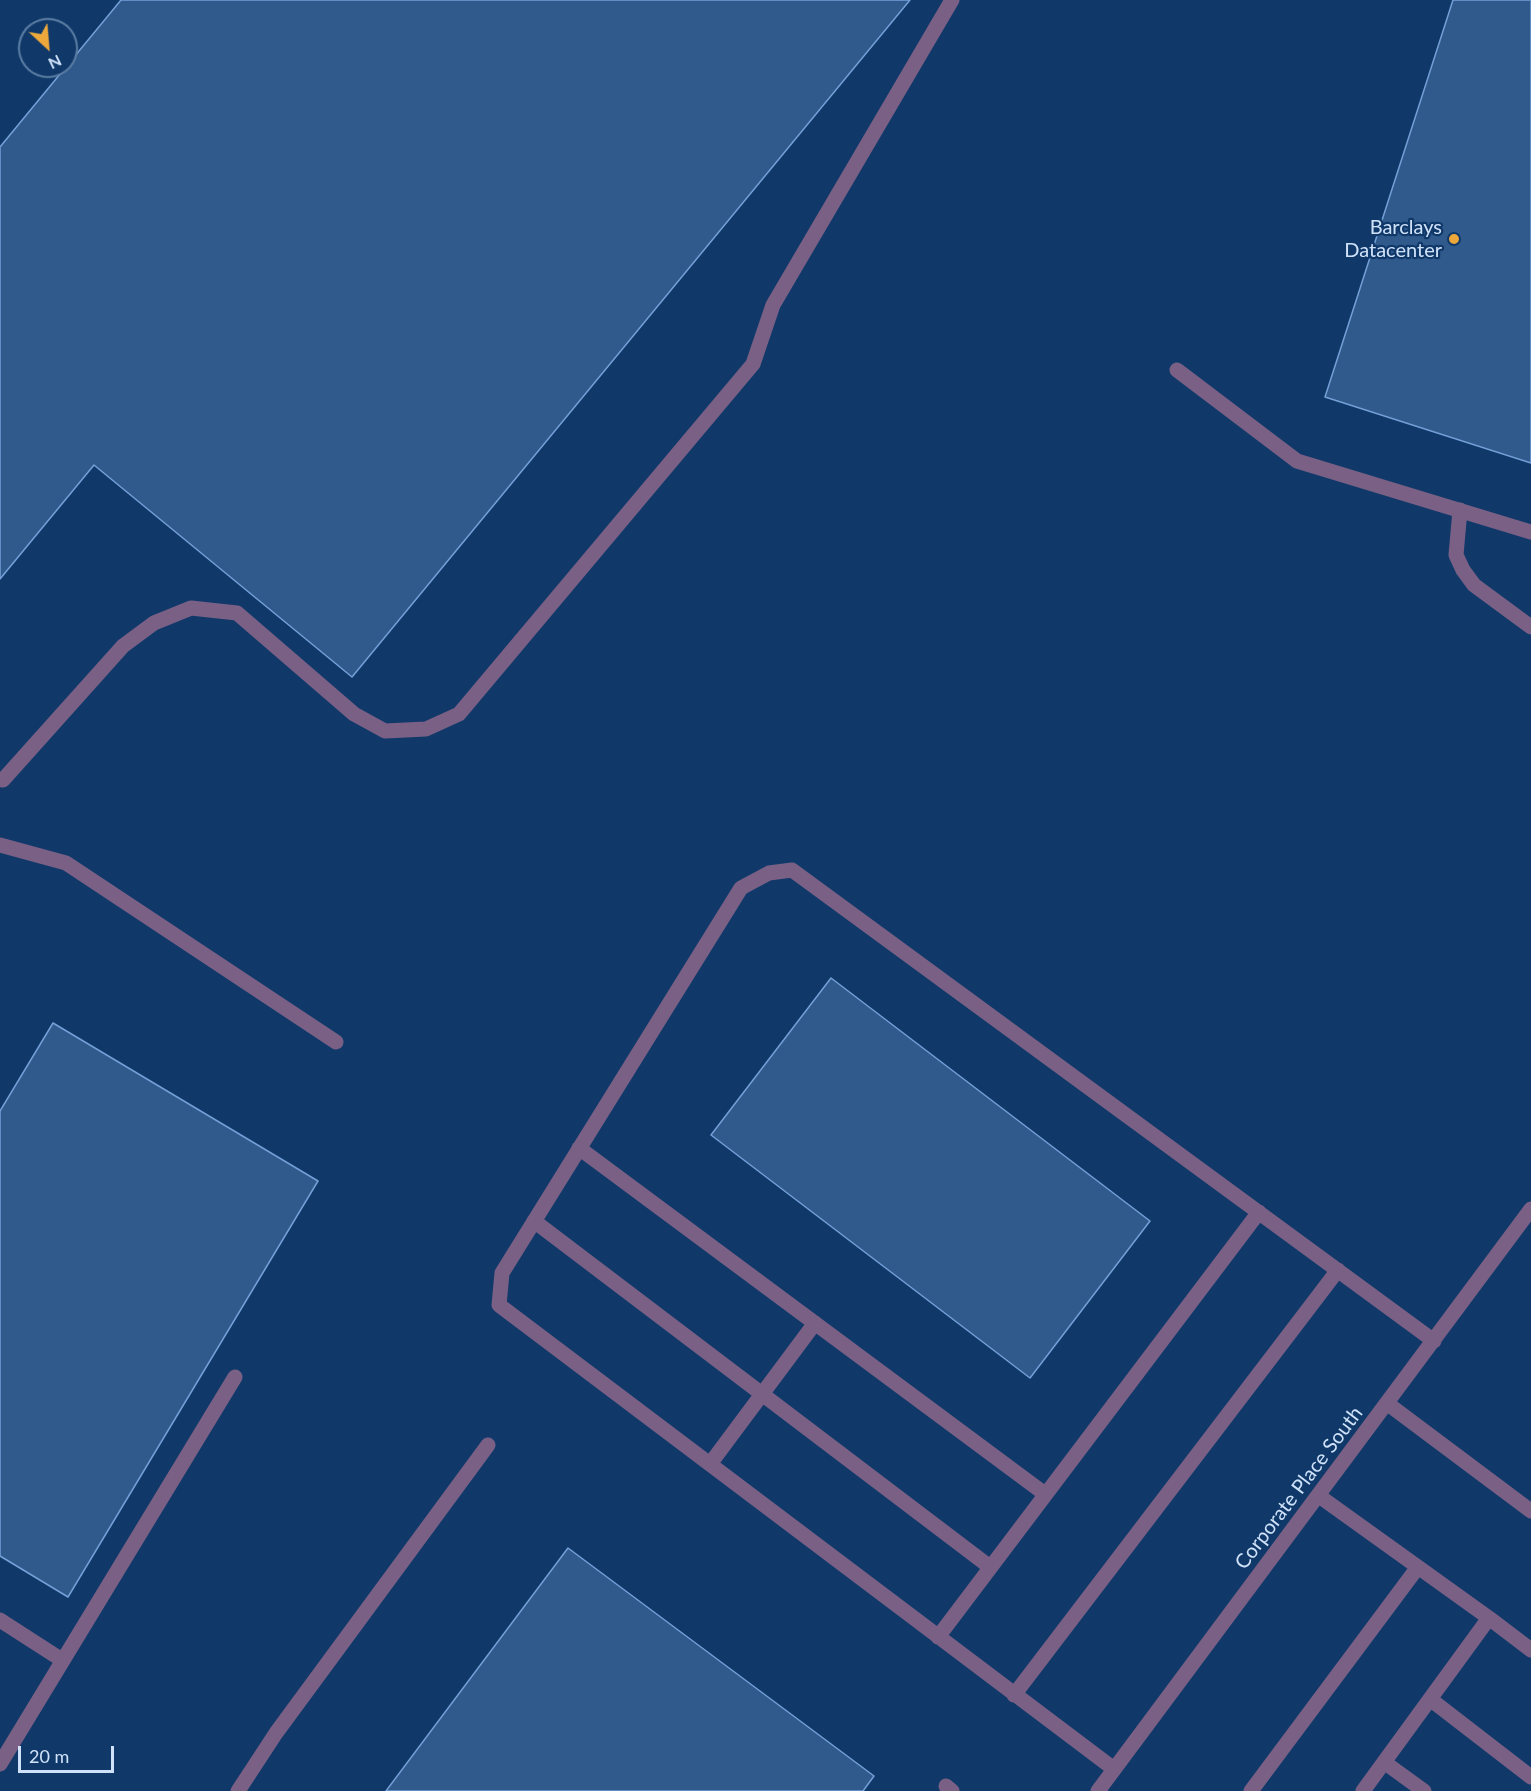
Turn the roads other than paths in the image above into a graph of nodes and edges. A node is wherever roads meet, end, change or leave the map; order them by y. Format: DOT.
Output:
graph roads {
  1 [pos="952,0"];
  2 [pos="1177,370"];
  3 [pos="1460,510"];
  4 [pos="1531,532"];
  5 [pos="1531,627"];
  6 [pos="1,780"];
  7 [pos="0,845"];
  8 [pos="336,1042"];
  9 [pos="579,1148"];
  10 [pos="1531,1209"];
  11 [pos="1258,1212"];
  12 [pos="534,1221"];
  13 [pos="1338,1270"];
  14 [pos="815,1323"];
  15 [pos="1434,1341"];
  16 [pos="235,1377"];
  17 [pos="762,1394"];
  18 [pos="1388,1404"];
  19 [pos="488,1445"];
  20 [pos="710,1464"];
  21 [pos="1045,1494"];
  22 [pos="1319,1496"];
  23 [pos="1531,1511"];
  24 [pos="990,1567"];
  25 [pos="1418,1567"];
  26 [pos="1489,1618"];
  27 [pos="0,1620"];
  28 [pos="938,1637"];
  29 [pos="1531,1650"];
  30 [pos="62,1660"];
  31 [pos="1014,1695"];
  32 [pos="1430,1699"];
  33 [pos="1384,1762"];
  34 [pos="0,1764"];
  35 [pos="1114,1769"];
  36 [pos="1531,1777"];
  37 [pos="238,1791"];
  38 [pos="1098,1791"];
  39 [pos="1251,1791"];
  40 [pos="1363,1791"];
  41 [pos="1424,1791"];
  1 -- 6 [label="street"];
  2 -- 3 [label="street"];
  3 -- 4 [label="street"];
  3 -- 5 [label="street"];
  7 -- 8 [label="street"];
  9 -- 11 [label="street"];
  9 -- 12 [label="street"];
  9 -- 14 [label="street"];
  10 -- 15 [label="street, Corporate Place South"];
  11 -- 13 [label="street"];
  11 -- 21 [label="street"];
  12 -- 17 [label="street"];
  12 -- 20 [label="street"];
  13 -- 15 [label="street"];
  13 -- 31 [label="street"];
  14 -- 17 [label="street"];
  14 -- 21 [label="street"];
  15 -- 18 [label="street, Corporate Place South"];
  16 -- 30 [label="street"];
  17 -- 20 [label="street"];
  17 -- 24 [label="street"];
  18 -- 22 [label="street, Corporate Place South"];
  18 -- 23 [label="street"];
  19 -- 37 [label="street"];
  20 -- 28 [label="street"];
  21 -- 24 [label="street"];
  22 -- 25 [label="street"];
  22 -- 35 [label="street, Corporate Place South"];
  24 -- 28 [label="street"];
  25 -- 26 [label="street"];
  25 -- 39 [label="street"];
  26 -- 29 [label="street"];
  26 -- 32 [label="street"];
  27 -- 30 [label="street"];
  28 -- 31 [label="street"];
  30 -- 34 [label="street"];
  31 -- 35 [label="street"];
  32 -- 33 [label="street"];
  32 -- 36 [label="street"];
  33 -- 40 [label="street"];
  33 -- 41 [label="street"];
  35 -- 38 [label="street, Corporate Place South"];
}
